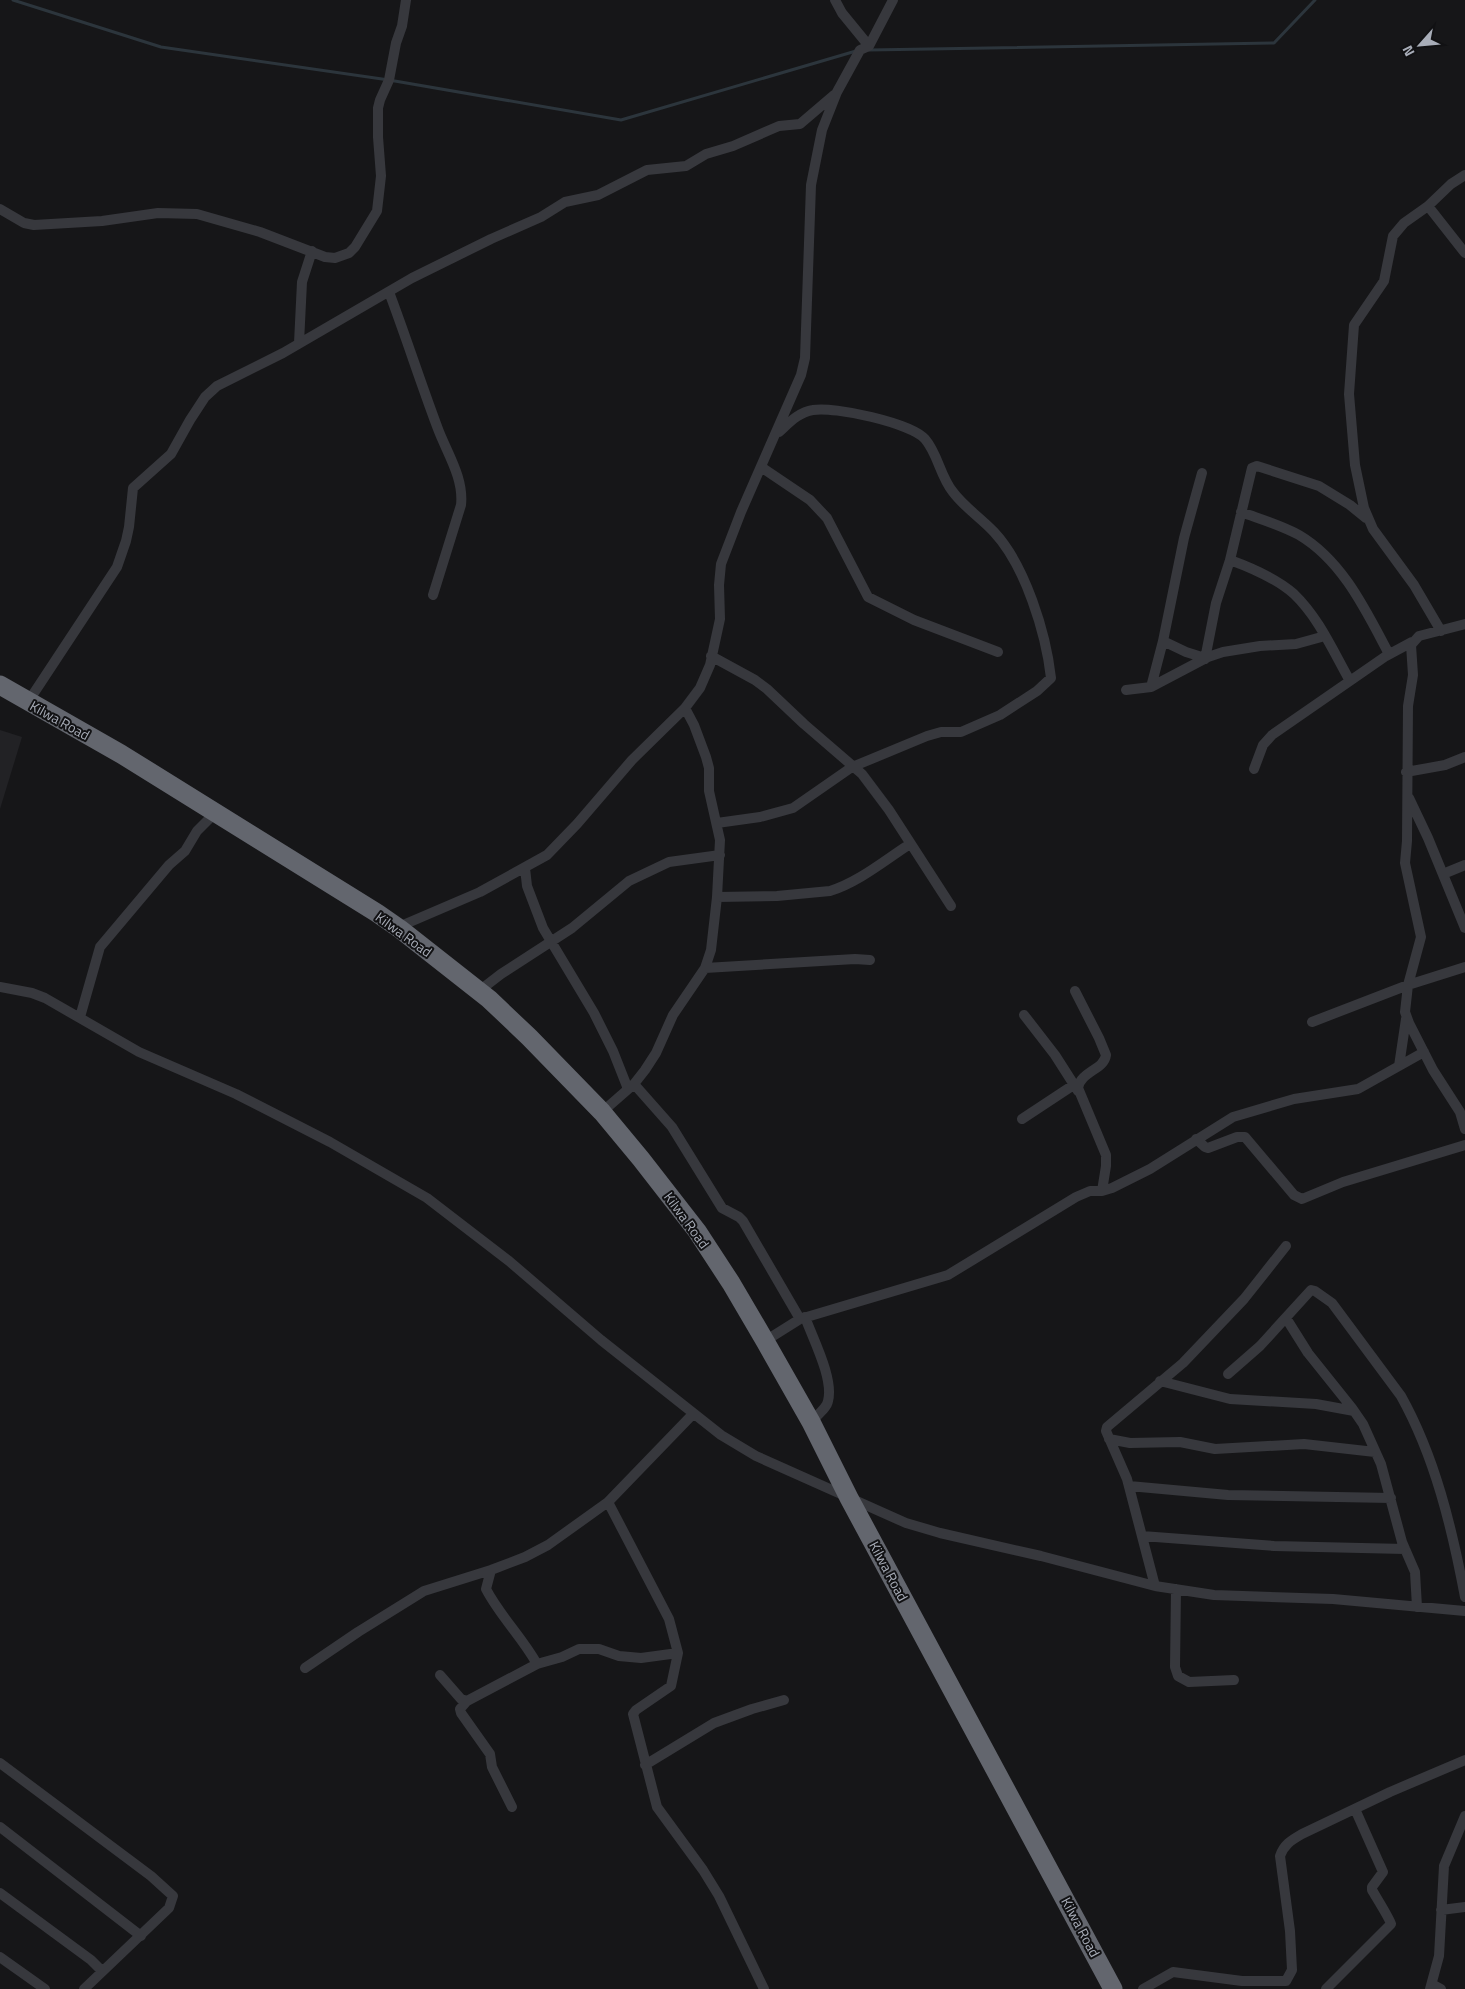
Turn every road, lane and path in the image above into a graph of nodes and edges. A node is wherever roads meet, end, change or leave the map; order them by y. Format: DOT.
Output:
graph roads {
  1 [pos="406,0"];
  2 [pos="835,0"];
  3 [pos="893,0"];
  4 [pos="868,46"];
  5 [pos="837,92"];
  6 [pos="1465,175"];
  7 [pos="1428,206"];
  8 [pos="0,209"];
  9 [pos="312,251"];
  10 [pos="1465,253"];
  11 [pos="389,292"];
  12 [pos="299,344"];
  13 [pos="775,436"];
  14 [pos="761,467"];
  15 [pos="1202,473"];
  16 [pos="1241,512"];
  17 [pos="1369,520"];
  18 [pos="1230,560"];
  19 [pos="433,595"];
  20 [pos="1465,624"];
  21 [pos="1441,631"];
  22 [pos="1325,636"];
  23 [pos="1162,641"];
  24 [pos="1412,642"];
  25 [pos="998,652"];
  26 [pos="1389,654"];
  27 [pos="711,656"];
  28 [pos="1205,658"];
  29 [pos="1350,681"];
  30 [pos="0,685"];
  31 [pos="1151,687"];
  32 [pos="1126,690"];
  33 [pos="28,702"];
  34 [pos="685,708"];
  35 [pos="1465,758"];
  36 [pos="852,767"];
  37 [pos="1254,769"];
  38 [pos="1406,772"];
  39 [pos="1407,796"];
  40 [pos="215,813"];
  41 [pos="717,823"];
  42 [pos="910,844"];
  43 [pos="720,855"];
  44 [pos="1465,865"];
  45 [pos="525,868"];
  46 [pos="1443,874"];
  47 [pos="717,897"];
  48 [pos="950,906"];
  49 [pos="1465,928"];
  50 [pos="400,929"];
  51 [pos="551,943"];
  52 [pos="870,960"];
  53 [pos="705,968"];
  54 [pos="1465,968"];
  55 [pos="1408,985"];
  56 [pos="0,987"];
  57 [pos="479,991"];
  58 [pos="1075,991"];
  59 [pos="1024,1015"];
  60 [pos="80,1017"];
  61 [pos="1406,1018"];
  62 [pos="1312,1022"];
  63 [pos="1424,1052"];
  64 [pos="1399,1066"];
  65 [pos="631,1086"];
  66 [pos="1076,1087"];
  67 [pos="602,1112"];
  68 [pos="1022,1120"];
  69 [pos="1465,1130"];
  70 [pos="1196,1139"];
  71 [pos="1465,1145"];
  72 [pos="1102,1191"];
  73 [pos="1286,1246"];
  74 [pos="802,1318"];
  75 [pos="1286,1318"];
  76 [pos="765,1341"];
  77 [pos="1228,1374"];
  78 [pos="1160,1381"];
  79 [pos="1354,1411"];
  80 [pos="693,1414"];
  81 [pos="811,1422"];
  82 [pos="1109,1439"];
  83 [pos="1375,1452"];
  84 [pos="1128,1486"];
  85 [pos="848,1498"];
  86 [pos="1390,1498"];
  87 [pos="608,1502"];
  88 [pos="1142,1536"];
  89 [pos="1405,1549"];
  90 [pos="491,1570"];
  91 [pos="1155,1586"];
  92 [pos="1176,1589"];
  93 [pos="1465,1596"];
  94 [pos="1465,1606"];
  95 [pos="1417,1607"];
  96 [pos="1465,1611"];
  97 [pos="678,1653"];
  98 [pos="537,1664"];
  99 [pos="305,1668"];
  100 [pos="440,1675"];
  101 [pos="1234,1680"];
  102 [pos="784,1700"];
  103 [pos="467,1701"];
  104 [pos="1465,1760"];
  105 [pos="0,1763"];
  106 [pos="645,1765"];
  107 [pos="512,1807"];
  108 [pos="1355,1810"];
  109 [pos="1465,1816"];
  110 [pos="0,1827"];
  111 [pos="0,1893"];
  112 [pos="1465,1907"];
  113 [pos="1440,1910"];
  114 [pos="141,1936"];
  115 [pos="0,1957"];
  116 [pos="102,1971"];
  117 [pos="1435,1987"];
  118 [pos="1110,1988"];
  119 [pos="45,1989"];
  120 [pos="84,1989"];
  121 [pos="764,1989"];
  122 [pos="1144,1989"];
  123 [pos="1326,1989"];
  1 -- 9 [label="street"];
  2 -- 4 [label="street"];
  3 -- 4 [label="street"];
  4 -- 5 [label="street"];
  5 -- 11 [label="street"];
  5 -- 13 [label="street"];
  6 -- 7 [label="street"];
  7 -- 10 [label="street"];
  7 -- 17 [label="street"];
  8 -- 9 [label="street"];
  9 -- 12 [label="street"];
  11 -- 12 [label="street"];
  11 -- 19 [label="street"];
  12 -- 33 [label="street"];
  13 -- 14 [label="street"];
  13 -- 36 [label="street"];
  14 -- 25 [label="street"];
  14 -- 27 [label="street"];
  15 -- 23 [label="street"];
  16 -- 17 [label="street"];
  16 -- 18 [label="street"];
  16 -- 26 [label="street"];
  17 -- 21 [label="street"];
  18 -- 22 [label="street"];
  18 -- 28 [label="street"];
  20 -- 21 [label="street"];
  21 -- 24 [label="street"];
  22 -- 28 [label="street"];
  22 -- 29 [label="street"];
  23 -- 28 [label="street"];
  23 -- 31 [label="street"];
  24 -- 26 [label="street"];
  24 -- 38 [label="street"];
  26 -- 29 [label="street"];
  27 -- 34 [label="street"];
  27 -- 36 [label="street"];
  28 -- 31 [label="street"];
  29 -- 37 [label="street"];
  30 -- 33 [label="highway, Kilwa Road"];
  31 -- 32 [label="street"];
  33 -- 40 [label="highway, Kilwa Road"];
  34 -- 41 [label="street"];
  34 -- 45 [label="street"];
  35 -- 38 [label="street"];
  36 -- 41 [label="street"];
  36 -- 42 [label="street"];
  38 -- 39 [label="street"];
  39 -- 46 [label="street"];
  39 -- 55 [label="street"];
  40 -- 50 [label="highway, Kilwa Road"];
  40 -- 60 [label="street"];
  41 -- 43 [label="street"];
  42 -- 47 [label="street"];
  42 -- 48 [label="street"];
  43 -- 47 [label="street"];
  43 -- 51 [label="street"];
  44 -- 46 [label="street"];
  45 -- 50 [label="street"];
  45 -- 51 [label="street"];
  46 -- 49 [label="street"];
  47 -- 53 [label="street"];
  50 -- 57 [label="highway, Kilwa Road"];
  51 -- 57 [label="street"];
  51 -- 65 [label="street"];
  52 -- 53 [label="street"];
  53 -- 65 [label="street"];
  54 -- 55 [label="street"];
  55 -- 61 [label="street"];
  55 -- 62 [label="street"];
  56 -- 60 [label="street"];
  57 -- 67 [label="highway, Kilwa Road"];
  58 -- 66 [label="street"];
  59 -- 66 [label="street"];
  60 -- 80 [label="street"];
  61 -- 63 [label="street"];
  61 -- 64 [label="street"];
  63 -- 64 [label="street"];
  63 -- 69 [label="street"];
  64 -- 70 [label="street"];
  65 -- 67 [label="street"];
  65 -- 74 [label="street"];
  66 -- 68 [label="street"];
  66 -- 72 [label="street"];
  67 -- 76 [label="highway, Kilwa Road"];
  70 -- 71 [label="street"];
  70 -- 72 [label="street"];
  72 -- 74 [label="street"];
  73 -- 78 [label="street"];
  74 -- 76 [label="street"];
  74 -- 81 [label="street"];
  75 -- 77 [label="street"];
  75 -- 79 [label="street"];
  75 -- 93 [label="street"];
  76 -- 81 [label="highway, Kilwa Road"];
  78 -- 79 [label="street"];
  78 -- 82 [label="street"];
  79 -- 83 [label="street"];
  80 -- 85 [label="street"];
  80 -- 87 [label="street"];
  81 -- 85 [label="highway, Kilwa Road"];
  82 -- 83 [label="street"];
  82 -- 84 [label="street"];
  83 -- 86 [label="street"];
  84 -- 86 [label="street"];
  84 -- 88 [label="street"];
  85 -- 91 [label="street"];
  85 -- 118 [label="highway, Kilwa Road"];
  86 -- 89 [label="street"];
  87 -- 90 [label="street"];
  87 -- 97 [label="street"];
  88 -- 89 [label="street"];
  88 -- 91 [label="street"];
  89 -- 95 [label="street"];
  90 -- 98 [label="street"];
  90 -- 99 [label="street"];
  91 -- 92 [label="street"];
  92 -- 95 [label="street"];
  92 -- 101 [label="street"];
  94 -- 96 [label="street"];
  95 -- 96 [label="street"];
  97 -- 98 [label="street"];
  97 -- 106 [label="street"];
  98 -- 103 [label="street"];
  100 -- 103 [label="street"];
  102 -- 106 [label="street"];
  103 -- 107 [label="street"];
  104 -- 108 [label="street"];
  105 -- 114 [label="street"];
  106 -- 121 [label="street"];
  108 -- 122 [label="street"];
  108 -- 123 [label="street"];
  109 -- 113 [label="street"];
  110 -- 114 [label="street"];
  111 -- 116 [label="street"];
  112 -- 113 [label="street"];
  113 -- 117 [label="street"];
  114 -- 116 [label="street"];
  115 -- 119 [label="street"];
  116 -- 120 [label="street"];
}
